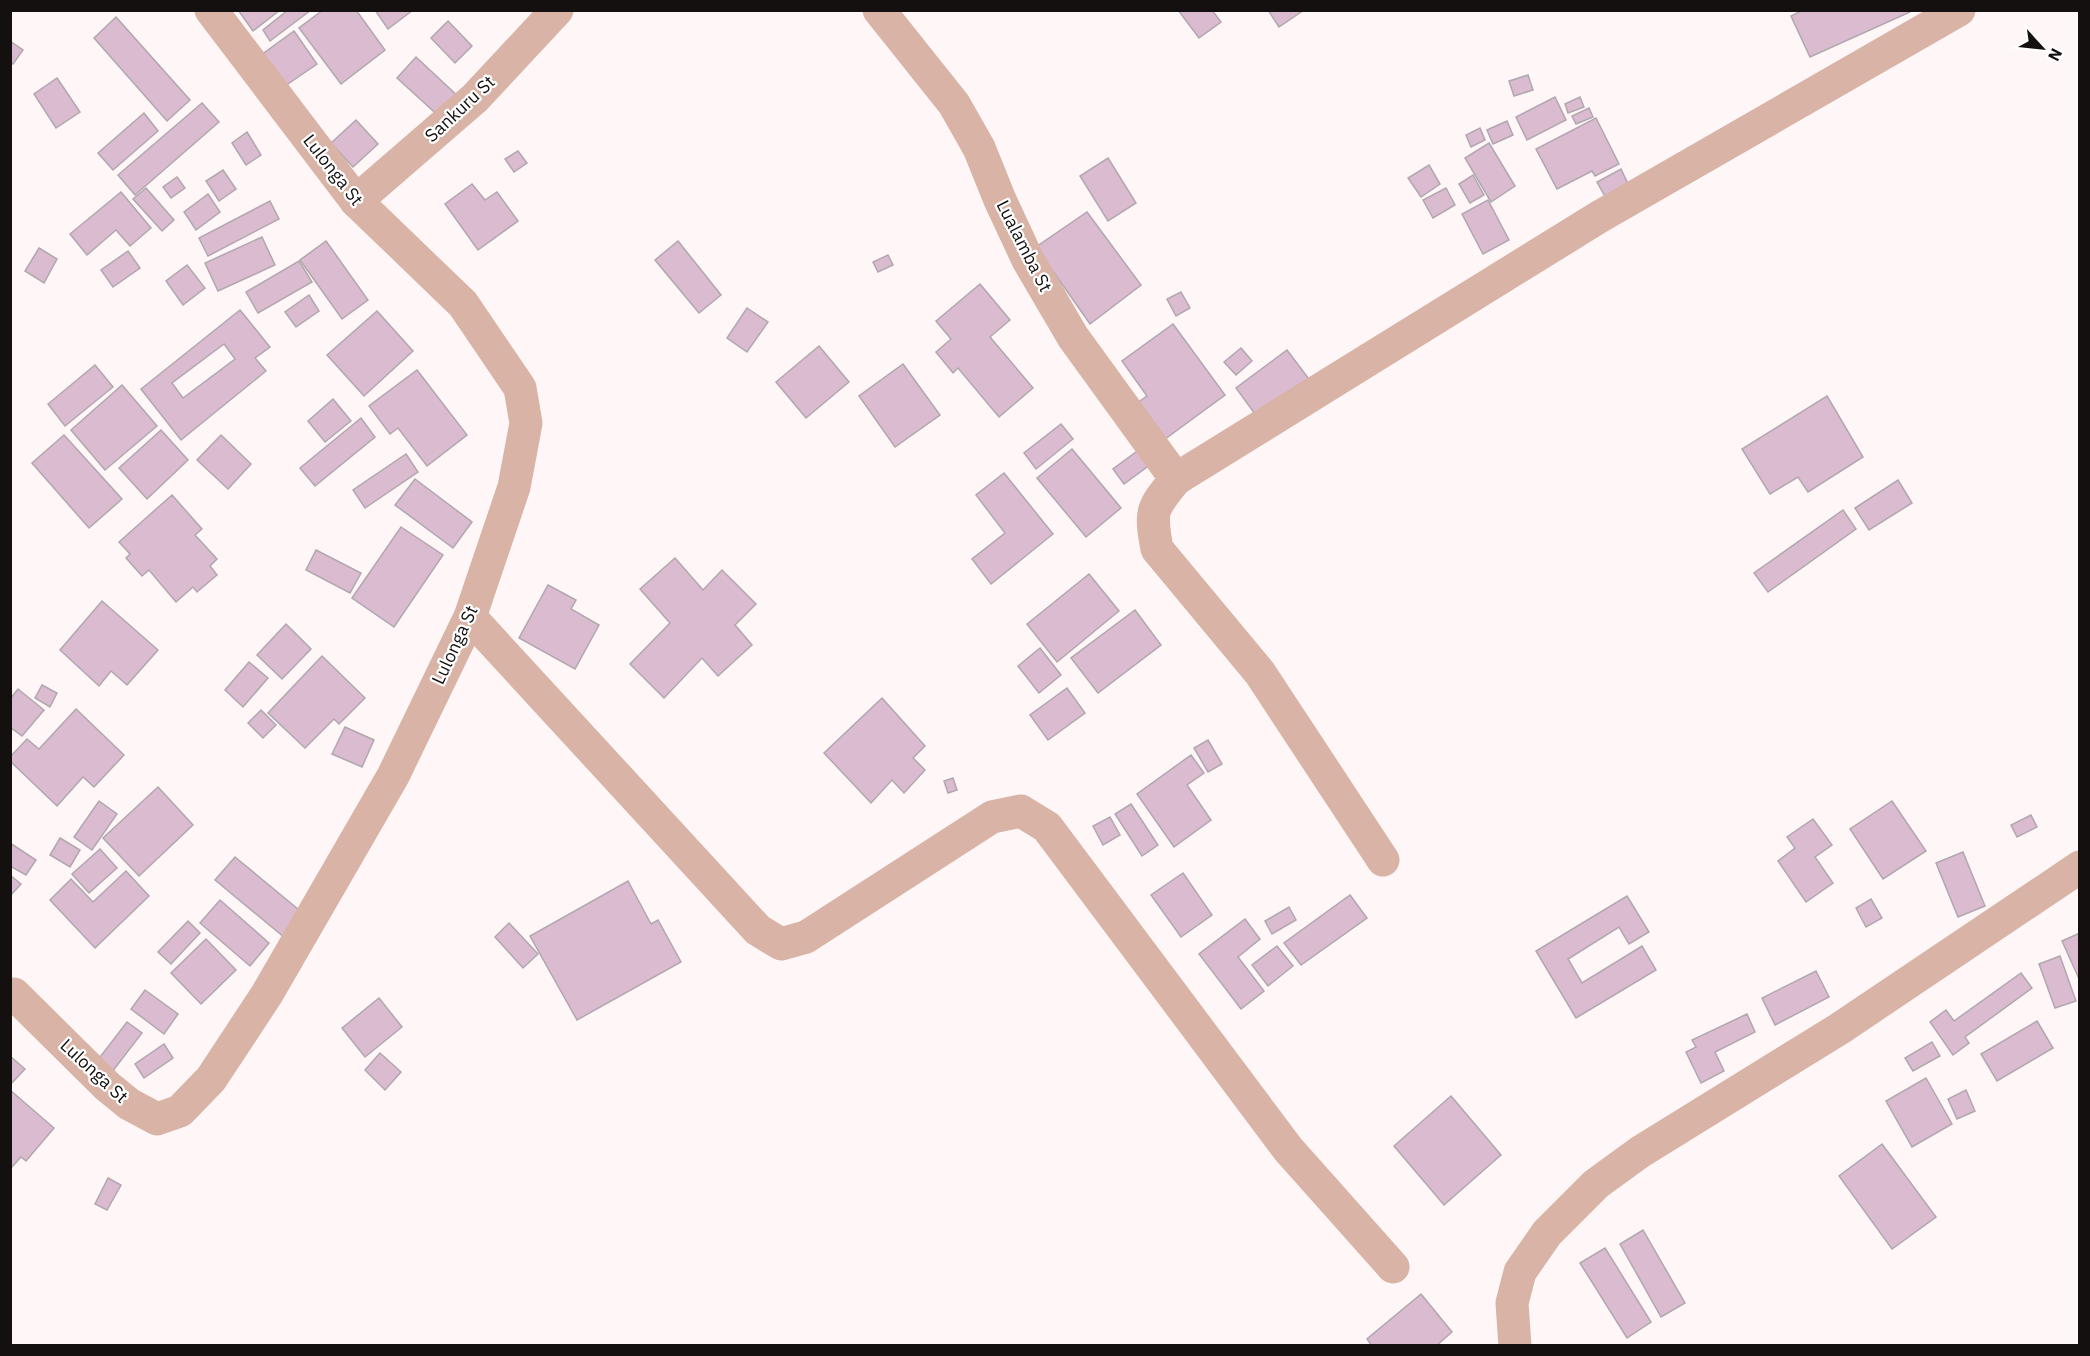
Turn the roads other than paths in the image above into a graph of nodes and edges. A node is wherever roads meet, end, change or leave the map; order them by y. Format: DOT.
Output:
graph roads {
  1 [pos="211,10"];
  2 [pos="557,10"];
  3 [pos="879,10"];
  4 [pos="1959,10"];
  5 [pos="356,201"];
  6 [pos="1176,479"];
  7 [pos="470,617"];
  8 [pos="1383,860"];
  9 [pos="2079,867"];
  10 [pos="14,994"];
  11 [pos="1394,1267"];
  12 [pos="1515,1346"];
  1 -- 5 [label="street, Lulonga St"];
  2 -- 5 [label="street, Sankuru St"];
  3 -- 6 [label="street, Lualamba St"];
  4 -- 6 [label="street"];
  5 -- 7 [label="street, Lulonga St"];
  6 -- 8 [label="street"];
  7 -- 10 [label="street, Lulonga St"];
  7 -- 11 [label="street"];
  9 -- 12 [label="street"];
}
